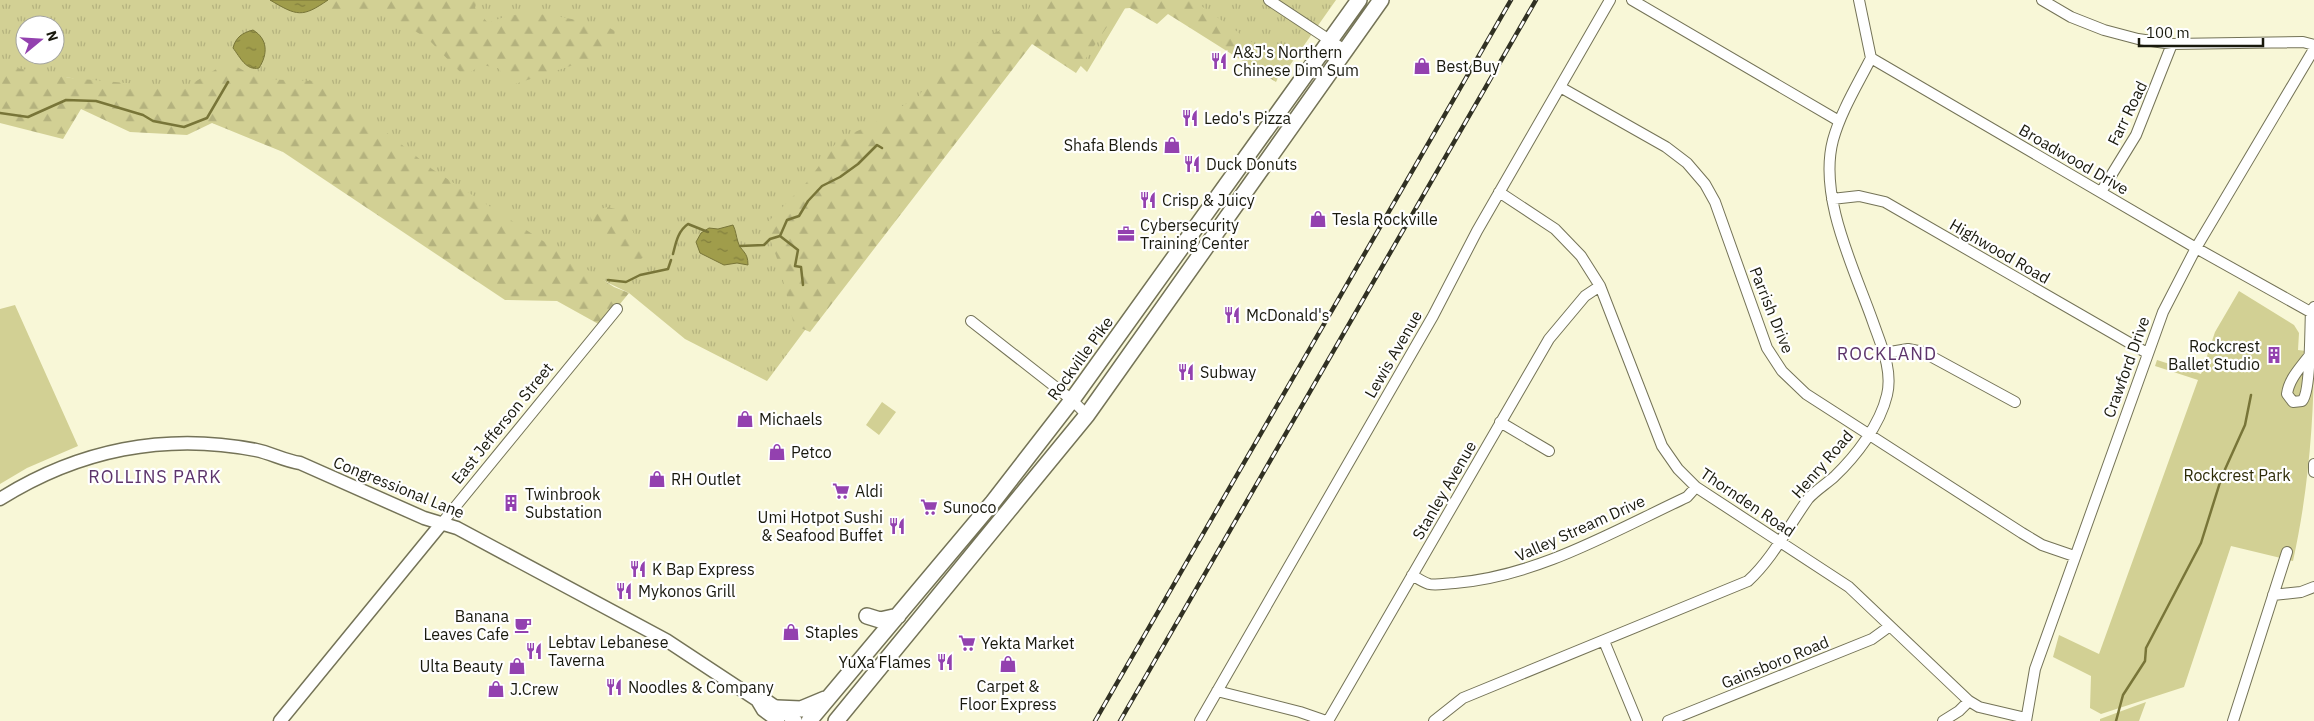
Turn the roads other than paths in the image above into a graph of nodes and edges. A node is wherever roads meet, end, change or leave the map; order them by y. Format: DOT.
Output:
graph roads {
  1 [pos="1269,0"];
  2 [pos="1358,0"];
  3 [pos="1381,0"];
  4 [pos="1610,0"];
  5 [pos="1632,0"];
  6 [pos="1859,0"];
  7 [pos="2042,0"];
  8 [pos="1329,41"];
  9 [pos="2172,44"];
  10 [pos="2314,45"];
  11 [pos="2314,49"];
  12 [pos="1346,51"];
  13 [pos="1871,58"];
  14 [pos="1560,87"];
  15 [pos="1839,121"];
  16 [pos="1499,192"];
  17 [pos="2101,192"];
  18 [pos="1832,199"];
  19 [pos="2196,248"];
  20 [pos="1600,286"];
  21 [pos="616,309"];
  22 [pos="2313,310"];
  23 [pos="971,321"];
  24 [pos="1884,353"];
  25 [pos="2147,353"];
  26 [pos="2309,356"];
  27 [pos="1072,400"];
  28 [pos="2015,402"];
  29 [pos="1088,415"];
  30 [pos="1500,422"];
  31 [pos="1868,434"];
  32 [pos="1549,451"];
  33 [pos="2314,464"];
  34 [pos="2314,472"];
  35 [pos="1696,487"];
  36 [pos="0,499"];
  37 [pos="442,523"];
  38 [pos="1781,542"];
  39 [pos="2287,552"];
  40 [pos="2074,556"];
  41 [pos="1412,575"];
  42 [pos="2314,587"];
  43 [pos="2273,595"];
  44 [pos="898,616"];
  45 [pos="1890,626"];
  46 [pos="1604,640"];
  47 [pos="873,645"];
  48 [pos="1217,691"];
  49 [pos="830,696"];
  50 [pos="1969,701"];
  51 [pos="778,715"];
  52 [pos="2026,720"];
  53 [pos="280,721"];
  54 [pos="796,721"];
  55 [pos="809,721"];
  56 [pos="836,721"];
  57 [pos="1200,721"];
  58 [pos="1327,721"];
  59 [pos="1434,721"];
  60 [pos="1637,721"];
  61 [pos="1668,721"];
  62 [pos="1943,721"];
  63 [pos="2233,721"];
  1 -- 8 [label="street"];
  2 -- 8 [label="main road, Rockville Pike"];
  3 -- 12 [label="main road"];
  4 -- 14 [label="street, Lewis Avenue"];
  5 -- 15 [label="street"];
  6 -- 13 [label="street"];
  7 -- 9 [label="street"];
  8 -- 12 [label="street"];
  8 -- 27 [label="main road, Rockville Pike"];
  9 -- 10 [label="street"];
  9 -- 17 [label="street, Farr Road"];
  11 -- 19 [label="street, Crawford Drive"];
  12 -- 29 [label="main road"];
  13 -- 15 [label="street, Henry Road"];
  13 -- 17 [label="street, Broadwood Drive"];
  14 -- 16 [label="street, Lewis Avenue"];
  14 -- 31 [label="street, Parrish Drive"];
  15 -- 18 [label="street, Henry Road"];
  16 -- 20 [label="street, Thornden Road"];
  16 -- 48 [label="street, Lewis Avenue"];
  17 -- 19 [label="street, Broadwood Drive"];
  18 -- 24 [label="street, Henry Road"];
  18 -- 25 [label="street, Highwood Road"];
  19 -- 22 [label="street, Broadwood Drive"];
  19 -- 25 [label="street, Crawford Drive"];
  20 -- 30 [label="street, Stanley Avenue"];
  20 -- 35 [label="street, Thornden Road"];
  21 -- 37 [label="street, East Jefferson Street"];
  22 -- 26 [label="street"];
  23 -- 27 [label="street"];
  24 -- 28 [label="street"];
  24 -- 31 [label="street, Henry Road"];
  25 -- 40 [label="street, Crawford Drive"];
  27 -- 29 [label="street"];
  27 -- 44 [label="main road, Rockville Pike"];
  29 -- 56 [label="main road"];
  30 -- 32 [label="street"];
  30 -- 41 [label="street, Stanley Avenue"];
  31 -- 38 [label="street, Henry Road"];
  31 -- 40 [label="street, Parrish Drive"];
  33 -- 34 [label="street"];
  35 -- 38 [label="street, Thornden Road"];
  35 -- 41 [label="street, Valley Stream Drive"];
  36 -- 37 [label="street, Congressional Lane"];
  37 -- 51 [label="street, Congressional Lane"];
  37 -- 53 [label="street, East Jefferson Street"];
  38 -- 45 [label="street, Thornden Road"];
  38 -- 46 [label="street, Henry Road"];
  39 -- 43 [label="street"];
  40 -- 52 [label="street, Crawford Drive"];
  41 -- 58 [label="street, Stanley Avenue"];
  42 -- 43 [label="street"];
  43 -- 63 [label="street"];
  44 -- 47 [label="main road, Rockville Pike"];
  44 -- 47 [label="main road"];
  45 -- 50 [label="street, Thornden Road"];
  45 -- 61 [label="street, Gainsboro Road"];
  46 -- 59 [label="street, Henry Road"];
  46 -- 60 [label="street"];
  47 -- 49 [label="main road, Rockville Pike"];
  48 -- 57 [label="street, Lewis Avenue"];
  48 -- 58 [label="street"];
  49 -- 51 [label="main road"];
  49 -- 55 [label="main road, Rockville Pike"];
  50 -- 52 [label="street, Thornden Road"];
  50 -- 62 [label="street"];
  51 -- 54 [label="street, Congressional Lane"];
}
